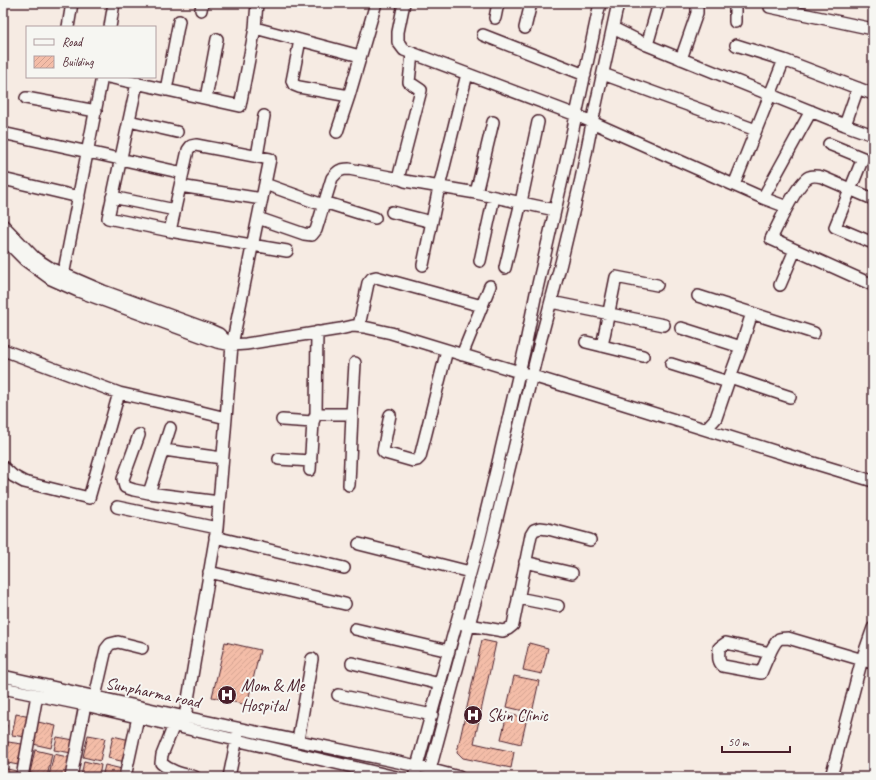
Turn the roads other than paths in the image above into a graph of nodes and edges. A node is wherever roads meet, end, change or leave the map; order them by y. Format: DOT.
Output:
graph roads {
  1 [pos="72,3"];
  2 [pos="114,3"];
  3 [pos="257,3"];
  4 [pos="376,3"];
  5 [pos="404,3"];
  6 [pos="498,3"];
  7 [pos="531,3"];
  8 [pos="600,3"];
  9 [pos="618,3"];
  10 [pos="659,3"];
  11 [pos="697,3"];
  12 [pos="735,3"];
  13 [pos="770,3"];
  14 [pos="495,18"];
  15 [pos="178,21"];
  16 [pos="735,22"];
  17 [pos="68,26"];
  18 [pos="110,26"];
  19 [pos="255,28"];
  20 [pos="526,28"];
  21 [pos="612,28"];
  22 [pos="873,29"];
  23 [pos="483,35"];
  24 [pos="217,39"];
  25 [pos="300,40"];
  26 [pos="647,45"];
  27 [pos="736,45"];
  28 [pos="412,54"];
  29 [pos="360,56"];
  30 [pos="681,59"];
  31 [pos="784,60"];
  32 [pos="467,74"];
  33 [pos="603,74"];
  34 [pos="585,75"];
  35 [pos="102,78"];
  36 [pos="113,78"];
  37 [pos="137,83"];
  38 [pos="858,88"];
  39 [pos="166,90"];
  40 [pos="770,94"];
  41 [pos="873,94"];
  42 [pos="349,96"];
  43 [pos="26,98"];
  44 [pos="206,98"];
  45 [pos="96,111"];
  46 [pos="811,111"];
  47 [pos="576,115"];
  48 [pos="264,116"];
  49 [pos="129,121"];
  50 [pos="493,122"];
  51 [pos="538,122"];
  52 [pos="592,123"];
  53 [pos="845,125"];
  54 [pos="756,130"];
  55 [pos="177,132"];
  56 [pos="337,132"];
  57 [pos="7,134"];
  58 [pos="873,135"];
  59 [pos="829,144"];
  60 [pos="87,152"];
  61 [pos="257,156"];
  62 [pos="120,160"];
  63 [pos="182,173"];
  64 [pos="3,179"];
  65 [pos="400,179"];
  66 [pos="265,184"];
  67 [pos="734,185"];
  68 [pos="180,186"];
  69 [pos="439,187"];
  70 [pos="850,190"];
  71 [pos="476,193"];
  72 [pos="79,197"];
  73 [pos="112,197"];
  74 [pos="494,197"];
  75 [pos="763,198"];
  76 [pos="262,199"];
  77 [pos="873,199"];
  78 [pos="521,202"];
  79 [pos="324,204"];
  80 [pos="787,207"];
  81 [pos="175,210"];
  82 [pos="555,210"];
  83 [pos="392,212"];
  84 [pos="258,218"];
  85 [pos="375,218"];
  86 [pos="432,222"];
  87 [pos="3,225"];
  88 [pos="170,232"];
  89 [pos="3,238"];
  90 [pos="873,242"];
  91 [pos="252,245"];
  92 [pos="794,250"];
  93 [pos="287,251"];
  94 [pos="480,261"];
  95 [pos="423,265"];
  96 [pos="504,268"];
  97 [pos="63,279"];
  98 [pos="657,285"];
  99 [pos="780,285"];
  100 [pos="873,285"];
  101 [pos="490,286"];
  102 [pos="698,296"];
  103 [pos="551,302"];
  104 [pos="482,306"];
  105 [pos="752,313"];
  106 [pos="608,314"];
  107 [pos="664,325"];
  108 [pos="359,326"];
  109 [pos="681,328"];
  110 [pos="317,332"];
  111 [pos="814,333"];
  112 [pos="586,342"];
  113 [pos="230,344"];
  114 [pos="602,346"];
  115 [pos="741,347"];
  116 [pos="3,350"];
  117 [pos="447,350"];
  118 [pos="462,355"];
  119 [pos="643,356"];
  120 [pos="355,363"];
  121 [pos="671,364"];
  122 [pos="520,372"];
  123 [pos="532,376"];
  124 [pos="729,379"];
  125 [pos="120,393"];
  126 [pos="790,397"];
  127 [pos="352,414"];
  128 [pos="390,415"];
  129 [pos="226,418"];
  130 [pos="314,418"];
  131 [pos="282,420"];
  132 [pos="170,428"];
  133 [pos="706,429"];
  134 [pos="139,435"];
  135 [pos="164,450"];
  136 [pos="222,458"];
  137 [pos="278,459"];
  138 [pos="3,467"];
  139 [pos="873,480"];
  140 [pos="350,485"];
  141 [pos="149,493"];
  142 [pos="219,502"];
  143 [pos="116,507"];
  144 [pos="216,533"];
  145 [pos="590,540"];
  146 [pos="360,544"];
  147 [pos="525,562"];
  148 [pos="344,568"];
  149 [pos="209,572"];
  150 [pos="470,572"];
  151 [pos="572,573"];
  152 [pos="518,598"];
  153 [pos="345,604"];
  154 [pos="558,606"];
  155 [pos="457,622"];
  156 [pos="469,625"];
  157 [pos="873,628"];
  158 [pos="355,629"];
  159 [pos="142,648"];
  160 [pos="449,651"];
  161 [pos="770,653"];
  162 [pos="312,659"];
  163 [pos="862,659"];
  164 [pos="352,663"];
  165 [pos="873,663"];
  166 [pos="3,676"];
  167 [pos="440,684"];
  168 [pos="3,688"];
  169 [pos="37,695"];
  170 [pos="338,695"];
  171 [pos="95,697"];
  172 [pos="85,705"];
  173 [pos="432,715"];
  174 [pos="138,717"];
  175 [pos="185,717"];
  176 [pos="174,725"];
  177 [pos="239,728"];
  178 [pos="236,740"];
  179 [pos="298,740"];
  180 [pos="416,772"];
  181 [pos="429,773"];
  182 [pos="22,777"];
  183 [pos="71,777"];
  184 [pos="125,777"];
  185 [pos="195,777"];
  186 [pos="229,777"];
  187 [pos="396,777"];
  188 [pos="459,777"];
  189 [pos="831,777"];
  1 -- 17 [label="street"];
  2 -- 18 [label="street"];
  3 -- 19 [label="street"];
  4 -- 29 [label="street"];
  5 -- 28 [label="street"];
  6 -- 14 [label="street"];
  7 -- 20 [label="street"];
  8 -- 34 [label="street"];
  9 -- 21 [label="street"];
  10 -- 26 [label="street"];
  11 -- 30 [label="street"];
  12 -- 16 [label="street"];
  13 -- 22 [label="street"];
  15 -- 39 [label="street"];
  19 -- 25 [label="street"];
  19 -- 44 [label="street"];
  21 -- 26 [label="street"];
  21 -- 33 [label="street"];
  23 -- 34 [label="street"];
  24 -- 44 [label="street"];
  25 -- 29 [label="street"];
  25 -- 42 [label="street"];
  26 -- 30 [label="street"];
  27 -- 31 [label="street"];
  28 -- 32 [label="street"];
  28 -- 65 [label="street"];
  29 -- 42 [label="street"];
  30 -- 40 [label="street"];
  31 -- 38 [label="street"];
  31 -- 40 [label="street"];
  32 -- 47 [label="street"];
  32 -- 69 [label="street"];
  33 -- 52 [label="street"];
  33 -- 54 [label="street"];
  34 -- 47 [label="street"];
  35 -- 45 [label="street"];
  36 -- 37 [label="street"];
  37 -- 39 [label="street"];
  37 -- 49 [label="street"];
  38 -- 41 [label="street"];
  38 -- 53 [label="street"];
  39 -- 44 [label="street"];
  40 -- 46 [label="street"];
  40 -- 54 [label="street"];
  42 -- 56 [label="street"];
  43 -- 45 [label="street"];
  45 -- 60 [label="street"];
  46 -- 53 [label="street"];
  46 -- 75 [label="street"];
  47 -- 52 [label="street"];
  47 -- 82 [label="street"];
  48 -- 61 [label="street"];
  49 -- 55 [label="street"];
  49 -- 62 [label="street"];
  50 -- 71 [label="street"];
  51 -- 78 [label="street"];
  52 -- 67 [label="street"];
  52 -- 103 [label="street"];
  53 -- 58 [label="street"];
  54 -- 67 [label="street"];
  57 -- 60 [label="street"];
  59 -- 70 [label="street"];
  60 -- 62 [label="street"];
  60 -- 72 [label="street"];
  61 -- 63 [label="street"];
  61 -- 66 [label="street"];
  62 -- 63 [label="street"];
  62 -- 73 [label="street"];
  63 -- 68 [label="street"];
  64 -- 72 [label="street"];
  65 -- 69 [label="street"];
  65 -- 79 [label="street"];
  66 -- 76 [label="street"];
  66 -- 79 [label="street"];
  67 -- 75 [label="street"];
  68 -- 76 [label="street"];
  68 -- 81 [label="street"];
  69 -- 71 [label="street"];
  69 -- 86 [label="street"];
  70 -- 77 [label="street"];
  70 -- 80 [label="street"];
  70 -- 90 [label="street"];
  71 -- 74 [label="street"];
  72 -- 97 [label="street"];
  73 -- 81 [label="street"];
  73 -- 88 [label="street"];
  74 -- 78 [label="street"];
  74 -- 94 [label="street"];
  75 -- 80 [label="street"];
  76 -- 84 [label="street"];
  78 -- 82 [label="street"];
  78 -- 96 [label="street"];
  79 -- 84 [label="street"];
  79 -- 85 [label="street"];
  80 -- 92 [label="street"];
  81 -- 88 [label="street"];
  82 -- 122 [label="street"];
  83 -- 86 [label="street"];
  84 -- 91 [label="street"];
  86 -- 95 [label="street"];
  87 -- 97 [label="street"];
  88 -- 91 [label="street"];
  89 -- 97 [label="street"];
  91 -- 93 [label="street"];
  91 -- 113 [label="street"];
  92 -- 99 [label="street"];
  92 -- 100 [label="street"];
  97 -- 113 [label="street"];
  98 -- 106 [label="street"];
  101 -- 104 [label="street"];
  102 -- 105 [label="street"];
  103 -- 106 [label="street"];
  103 -- 123 [label="street"];
  104 -- 108 [label="street"];
  104 -- 118 [label="street"];
  105 -- 111 [label="street"];
  105 -- 115 [label="street"];
  106 -- 107 [label="street"];
  106 -- 114 [label="street"];
  108 -- 110 [label="street"];
  108 -- 117 [label="street"];
  109 -- 115 [label="street"];
  110 -- 113 [label="street"];
  110 -- 130 [label="street"];
  112 -- 114 [label="street"];
  113 -- 129 [label="street"];
  114 -- 119 [label="street"];
  115 -- 124 [label="street"];
  116 -- 125 [label="street"];
  117 -- 118 [label="street"];
  117 -- 128 [label="street"];
  118 -- 122 [label="street"];
  120 -- 127 [label="street"];
  121 -- 124 [label="street"];
  122 -- 123 [label="street"];
  122 -- 150 [label="street"];
  123 -- 133 [label="street"];
  123 -- 156 [label="street"];
  124 -- 126 [label="street"];
  124 -- 133 [label="street"];
  125 -- 129 [label="street"];
  125 -- 138 [label="street"];
  127 -- 130 [label="street"];
  127 -- 140 [label="street"];
  129 -- 136 [label="street"];
  130 -- 131 [label="street"];
  130 -- 137 [label="street"];
  132 -- 135 [label="street"];
  133 -- 139 [label="street"];
  134 -- 141 [label="street"];
  135 -- 136 [label="street"];
  135 -- 141 [label="street"];
  136 -- 142 [label="street"];
  141 -- 142 [label="street"];
  142 -- 144 [label="street"];
  143 -- 144 [label="street"];
  144 -- 148 [label="street"];
  144 -- 149 [label="street"];
  145 -- 147 [label="street"];
  146 -- 150 [label="street"];
  147 -- 151 [label="street"];
  147 -- 152 [label="street"];
  149 -- 153 [label="street"];
  149 -- 175 [label="street"];
  150 -- 155 [label="street"];
  152 -- 154 [label="street"];
  152 -- 156 [label="street"];
  155 -- 156 [label="street"];
  155 -- 160 [label="street"];
  156 -- 181 [label="street"];
  157 -- 163 [label="street"];
  158 -- 160 [label="street"];
  159 -- 171 [label="street"];
  160 -- 167 [label="street"];
  161 -- 163 [label="street"];
  162 -- 179 [label="street"];
  163 -- 165 [label="street"];
  163 -- 189 [label="street"];
  164 -- 167 [label="street"];
  166 -- 171 [label="street, Sunpharma road"];
  167 -- 173 [label="street"];
  168 -- 169 [label="street, Sunpharma road"];
  169 -- 172 [label="street, Sunpharma road"];
  169 -- 182 [label="street"];
  170 -- 173 [label="street"];
  171 -- 175 [label="street, Sunpharma road"];
  172 -- 174 [label="street, Sunpharma road"];
  172 -- 183 [label="street"];
  173 -- 180 [label="street"];
  174 -- 176 [label="street, Sunpharma road"];
  174 -- 184 [label="street"];
  175 -- 177 [label="street, Sunpharma road"];
  176 -- 178 [label="street, Sunpharma road"];
  176 -- 185 [label="street"];
  177 -- 178 [label="street"];
  177 -- 179 [label="street, Sunpharma road"];
  178 -- 186 [label="street"];
  178 -- 187 [label="street, Sunpharma road"];
  179 -- 180 [label="street, Sunpharma road"];
  180 -- 181 [label="street, Sunpharma road"];
  181 -- 188 [label="street, Sunpharma road"];
}
